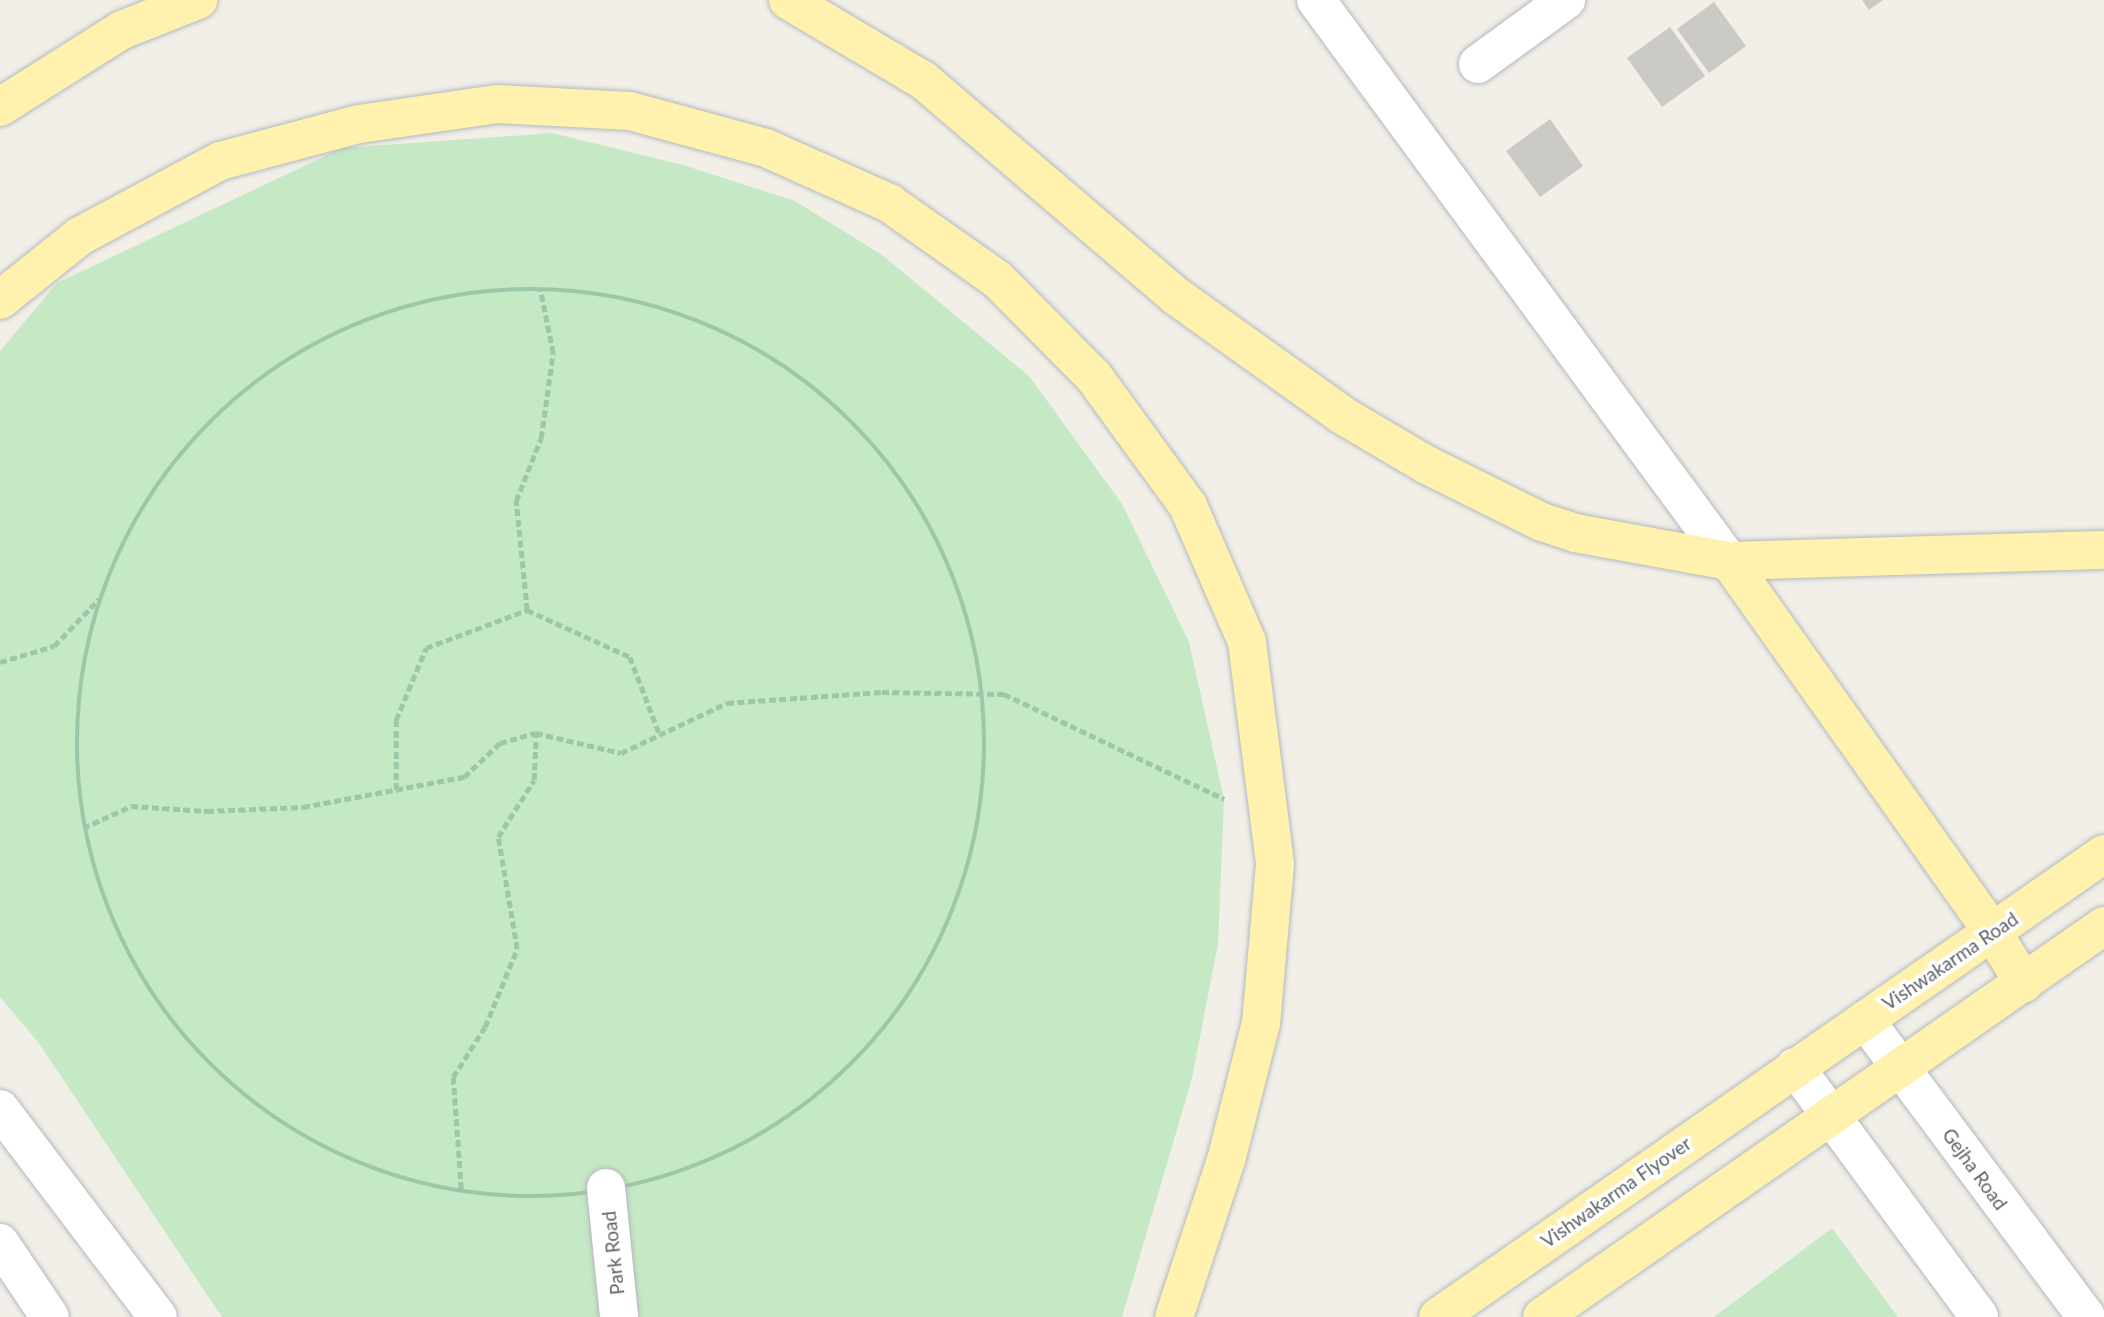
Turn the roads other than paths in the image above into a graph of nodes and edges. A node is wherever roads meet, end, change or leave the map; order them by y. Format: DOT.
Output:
graph roads {
  1 [pos="198,0"];
  2 [pos="788,0"];
  3 [pos="1316,0"];
  4 [pos="1566,0"];
  5 [pos="1478,64"];
  6 [pos="0,107"];
  7 [pos="0,300"];
  8 [pos="2104,551"];
  9 [pos="1729,561"];
  10 [pos="2104,854"];
  11 [pos="2104,926"];
  12 [pos="1993,933"];
  13 [pos="2024,983"];
  14 [pos="1865,1020"];
  15 [pos="1795,1067"];
  16 [pos="1902,1070"];
  17 [pos="0,1109"];
  18 [pos="1833,1117"];
  19 [pos="606,1188"];
  20 [pos="0,1243"];
  21 [pos="50,1317"];
  22 [pos="158,1317"];
  23 [pos="619,1317"];
  24 [pos="1174,1317"];
  25 [pos="1437,1317"];
  26 [pos="1542,1317"];
  27 [pos="1979,1317"];
  28 [pos="2086,1317"];
  1 -- 6 [label="main road"];
  2 -- 9 [label="main road"];
  3 -- 9 [label="street"];
  4 -- 5 [label="street"];
  7 -- 24 [label="main road"];
  8 -- 9 [label="main road"];
  9 -- 12 [label="main road"];
  10 -- 12 [label="main road, Vishwakarma Road"];
  11 -- 13 [label="main road"];
  12 -- 13 [label="main road"];
  12 -- 14 [label="main road, Vishwakarma Road"];
  13 -- 16 [label="main road"];
  14 -- 15 [label="main road, Vishwakarma Road"];
  14 -- 16 [label="street, Gejha Road"];
  15 -- 18 [label="street"];
  15 -- 25 [label="main road, Vishwakarma Flyover"];
  16 -- 18 [label="main road"];
  16 -- 28 [label="street, Gejha Road"];
  17 -- 22 [label="street"];
  18 -- 26 [label="main road"];
  18 -- 27 [label="street"];
  19 -- 23 [label="street, Park Road"];
  20 -- 21 [label="street"];
}
